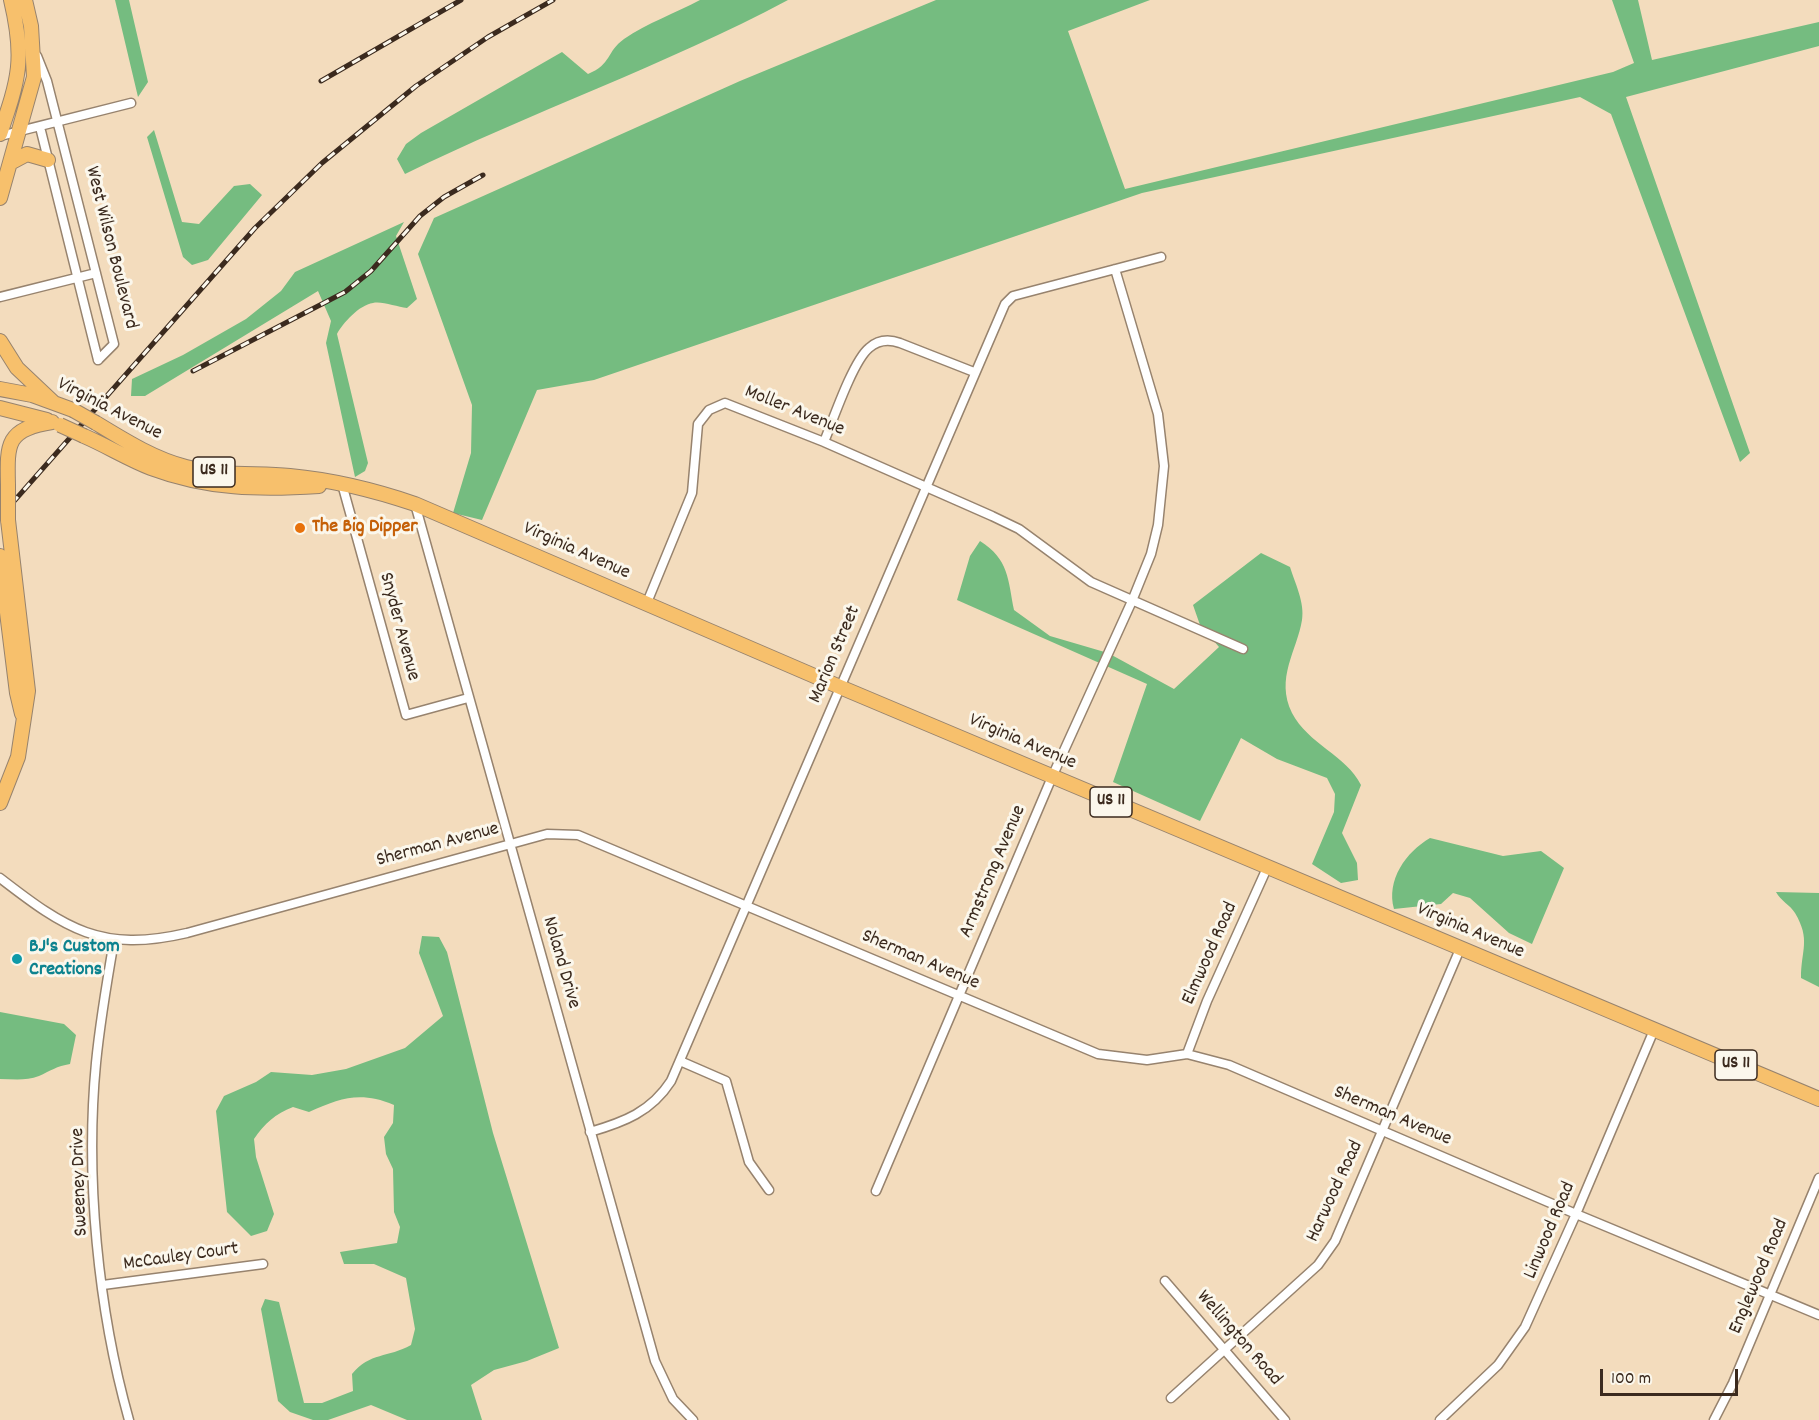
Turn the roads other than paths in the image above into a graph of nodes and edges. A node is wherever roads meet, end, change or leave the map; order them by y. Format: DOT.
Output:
graph roads {
  1 [pos="11,0"];
  2 [pos="25,0"];
  3 [pos="34,49"];
  4 [pos="131,103"];
  5 [pos="58,123"];
  6 [pos="40,127"];
  7 [pos="20,131"];
  8 [pos="0,135"];
  9 [pos="48,160"];
  10 [pos="12,162"];
  11 [pos="0,198"];
  12 [pos="1161,257"];
  13 [pos="1115,269"];
  14 [pos="96,273"];
  15 [pos="78,277"];
  16 [pos="0,297"];
  17 [pos="0,341"];
  18 [pos="974,372"];
  19 [pos="0,389"];
  20 [pos="53,402"];
  21 [pos="0,408"];
  22 [pos="56,423"];
  23 [pos="824,442"];
  24 [pos="342,484"];
  25 [pos="3,485"];
  26 [pos="926,486"];
  27 [pos="415,504"];
  28 [pos="0,556"];
  29 [pos="11,597"];
  30 [pos="1132,600"];
  31 [pos="646,604"];
  32 [pos="1243,649"];
  33 [pos="840,687"];
  34 [pos="468,698"];
  35 [pos="1052,777"];
  36 [pos="0,803"];
  37 [pos="509,843"];
  38 [pos="1267,868"];
  39 [pos="0,878"];
  40 [pos="748,904"];
  41 [pos="114,940"];
  42 [pos="1460,949"];
  43 [pos="960,996"];
  44 [pos="1654,1030"];
  45 [pos="1187,1054"];
  46 [pos="680,1061"];
  47 [pos="1819,1099"];
  48 [pos="1382,1130"];
  49 [pos="590,1132"];
  50 [pos="1819,1178"];
  51 [pos="769,1190"];
  52 [pos="876,1191"];
  53 [pos="1576,1215"];
  54 [pos="263,1264"];
  55 [pos="1165,1281"];
  56 [pos="104,1285"];
  57 [pos="1770,1295"];
  58 [pos="1819,1315"];
  59 [pos="1225,1348"];
  60 [pos="1171,1398"];
  61 [pos="129,1420"];
  62 [pos="693,1420"];
  63 [pos="1285,1420"];
  64 [pos="1440,1420"];
  65 [pos="1714,1420"];
  1 -- 8 [label="main road"];
  2 -- 3 [label="main road, West Wilson Boulevard"];
  3 -- 5 [label="street, West Wilson Boulevard"];
  3 -- 7 [label="main road, West Wilson Boulevard"];
  4 -- 5 [label="street"];
  5 -- 6 [label="street"];
  5 -- 14 [label="street, West Wilson Boulevard"];
  6 -- 7 [label="street"];
  6 -- 9 [label="street, West Wilson Boulevard"];
  7 -- 8 [label="street"];
  7 -- 10 [label="main road, West Wilson Boulevard"];
  9 -- 10 [label="main road"];
  9 -- 15 [label="street, West Wilson Boulevard"];
  10 -- 11 [label="main road, West Wilson Boulevard"];
  12 -- 13 [label="street, Marion Street"];
  13 -- 18 [label="street, Marion Street"];
  13 -- 30 [label="street, Armstrong Avenue"];
  14 -- 15 [label="street"];
  14 -- 15 [label="street, West Wilson Boulevard"];
  15 -- 16 [label="street"];
  17 -- 20 [label="main road"];
  18 -- 23 [label="street"];
  18 -- 26 [label="street, Marion Street"];
  19 -- 20 [label="main road, Virginia Avenue / US 11"];
  20 -- 24 [label="main road, Virginia Avenue / US 11, bridge"];
  21 -- 22 [label="main road, Virginia Avenue"];
  22 -- 24 [label="main road, Virginia Avenue / US 11, bridge"];
  22 -- 25 [label="main road"];
  23 -- 26 [label="street, Moller Avenue"];
  23 -- 31 [label="street, Moller Avenue"];
  24 -- 27 [label="main road, Virginia Avenue / US 11"];
  24 -- 34 [label="street, Snyder Avenue"];
  25 -- 29 [label="main road, bridge"];
  26 -- 30 [label="street, Moller Avenue"];
  26 -- 33 [label="street, Marion Street"];
  27 -- 31 [label="main road, Virginia Avenue / US 11"];
  27 -- 34 [label="street, Noland Drive"];
  28 -- 29 [label="main road"];
  29 -- 36 [label="main road"];
  30 -- 32 [label="street, Moller Avenue"];
  30 -- 35 [label="street, Armstrong Avenue"];
  31 -- 33 [label="main road, Virginia Avenue / US 11"];
  33 -- 35 [label="main road, Virginia Avenue / US 11"];
  33 -- 40 [label="street, Marion Street"];
  34 -- 37 [label="street, Noland Drive"];
  35 -- 38 [label="main road, Virginia Avenue / US 11"];
  35 -- 43 [label="street, Armstrong Avenue"];
  37 -- 40 [label="street, Sherman Avenue"];
  37 -- 41 [label="street, Sherman Avenue"];
  37 -- 49 [label="street, Noland Drive"];
  38 -- 42 [label="main road, Virginia Avenue / US 11"];
  38 -- 45 [label="street, Elmwood Road"];
  39 -- 41 [label="street, Sherman Avenue"];
  40 -- 43 [label="street, Sherman Avenue"];
  40 -- 46 [label="street, Marion Street"];
  41 -- 56 [label="street, Sweeney Drive"];
  42 -- 44 [label="main road, Virginia Avenue / US 11"];
  42 -- 48 [label="street, Harwood Road"];
  43 -- 45 [label="street, Sherman Avenue"];
  43 -- 52 [label="street, Armstrong Avenue"];
  44 -- 47 [label="main road, Virginia Avenue / US 11"];
  44 -- 53 [label="street, Linwood Road"];
  45 -- 48 [label="street, Sherman Avenue"];
  46 -- 49 [label="street, Marion Street"];
  46 -- 51 [label="street"];
  48 -- 53 [label="street, Sherman Avenue"];
  48 -- 59 [label="street, Harwood Road"];
  49 -- 62 [label="street, Noland Drive"];
  50 -- 57 [label="street, Englewood Road"];
  53 -- 57 [label="street, Sherman Avenue"];
  53 -- 64 [label="street, Linwood Road"];
  54 -- 56 [label="street, McCauley Court"];
  55 -- 59 [label="street, Wellington Road"];
  56 -- 61 [label="street, Sweeney Drive"];
  57 -- 58 [label="street, Sherman Avenue"];
  57 -- 65 [label="street, Englewood Road"];
  59 -- 60 [label="street, Harwood Road"];
  59 -- 63 [label="street, Wellington Road"];
}
